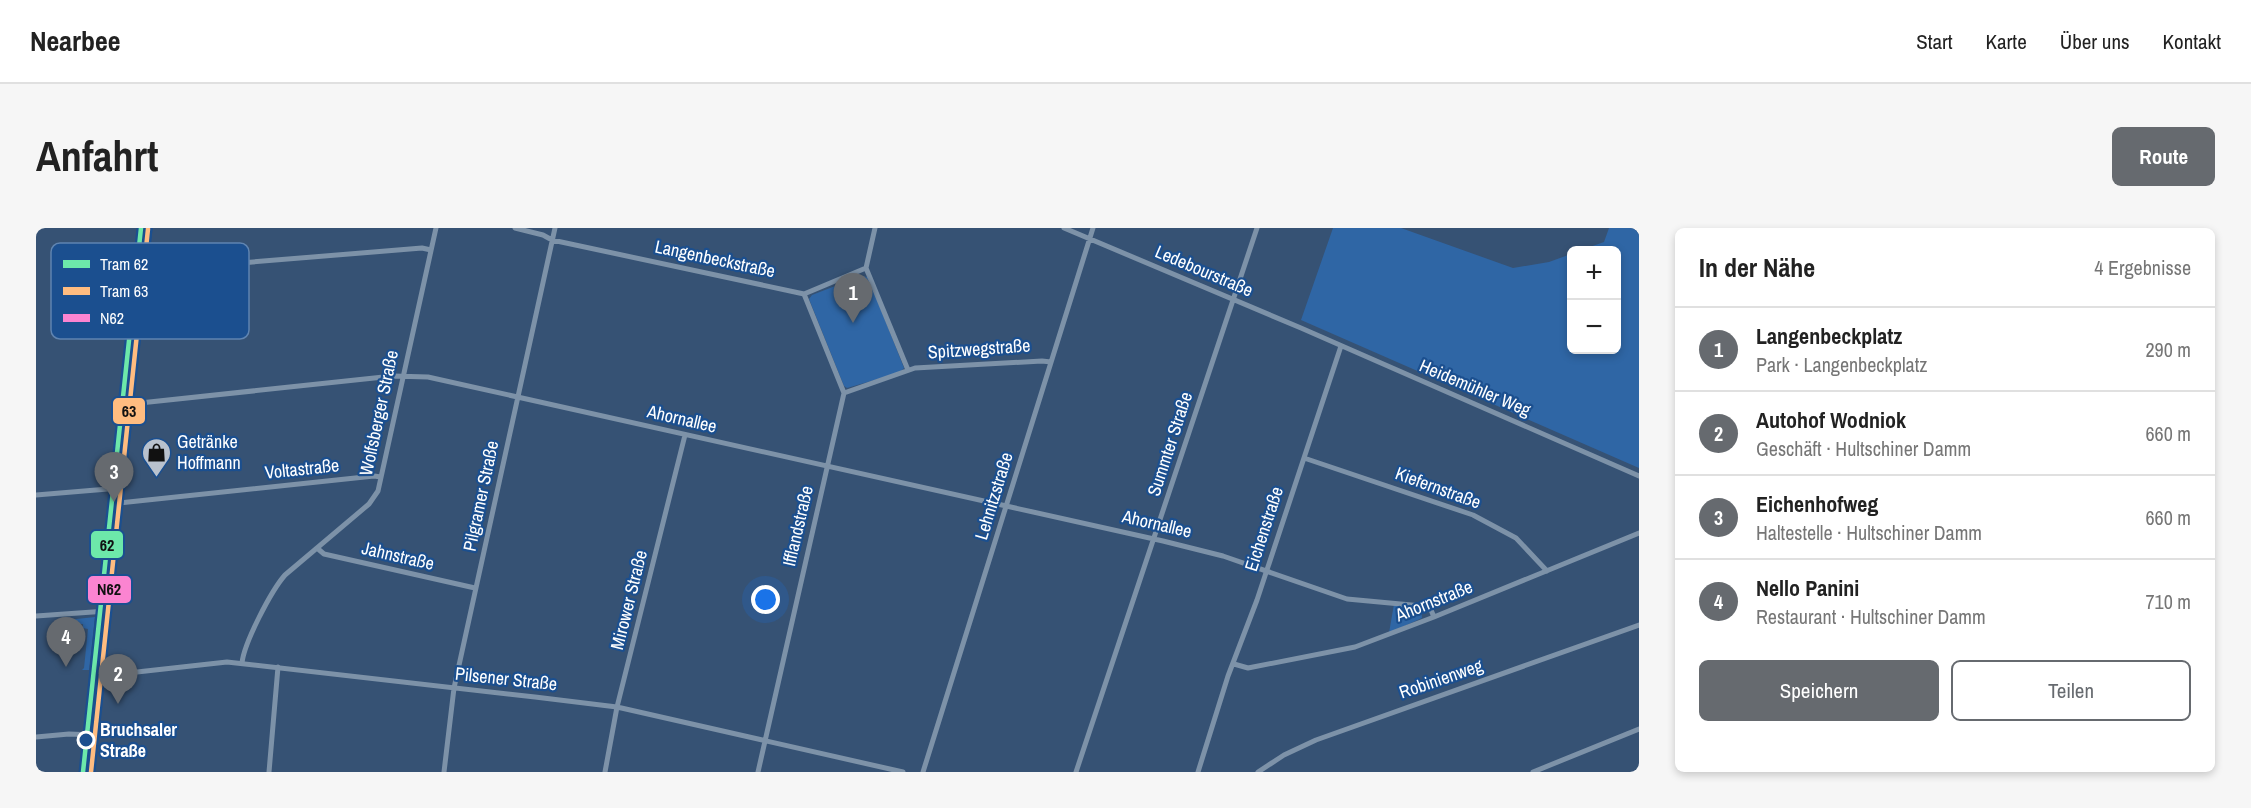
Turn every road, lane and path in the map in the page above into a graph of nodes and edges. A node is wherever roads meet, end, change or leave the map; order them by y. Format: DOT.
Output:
graph roads {
  1 [pos="148,228"];
  2 [pos="436,228"];
  3 [pos="515,228"];
  4 [pos="555,228"];
  5 [pos="875,228"];
  6 [pos="1064,228"];
  7 [pos="1093,228"];
  8 [pos="1257,228"];
  9 [pos="1090,238"];
  10 [pos="552,240"];
  11 [pos="146,243"];
  12 [pos="431,250"];
  13 [pos="249,262"];
  14 [pos="866,268"];
  15 [pos="804,294"];
  16 [pos="1233,299"];
  17 [pos="1299,327"];
  18 [pos="136,339"];
  19 [pos="1341,346"];
  20 [pos="1051,362"];
  21 [pos="908,370"];
  22 [pos="403,375"];
  23 [pos="844,393"];
  24 [pos="517,397"];
  25 [pos="129,402"];
  26 [pos="685,435"];
  27 [pos="1304,458"];
  28 [pos="827,466"];
  29 [pos="1639,476"];
  30 [pos="381,477"];
  31 [pos="120,488"];
  32 [pos="36,495"];
  33 [pos="119,503"];
  34 [pos="1007,505"];
  35 [pos="1639,534"];
  36 [pos="1154,539"];
  37 [pos="317,548"];
  38 [pos="1266,571"];
  39 [pos="1547,571"];
  40 [pos="475,588"];
  41 [pos="107,611"];
  42 [pos="36,616"];
  43 [pos="1434,617"];
  44 [pos="1639,625"];
  45 [pos="242,663"];
  46 [pos="1234,664"];
  47 [pos="278,667"];
  48 [pos="100,675"];
  49 [pos="454,688"];
  50 [pos="617,707"];
  51 [pos="1639,729"];
  52 [pos="94,735"];
  53 [pos="36,737"];
  54 [pos="765,740"];
  55 [pos="90,772"];
  56 [pos="269,772"];
  57 [pos="444,772"];
  58 [pos="605,772"];
  59 [pos="758,772"];
  60 [pos="903,772"];
  61 [pos="923,772"];
  62 [pos="1076,772"];
  63 [pos="1198,772"];
  64 [pos="1258,772"];
  65 [pos="1533,772"];
  1 -- 11 [label="main road"];
  2 -- 12 [label="street, Wolfsberger Straße"];
  3 -- 10 [label="street, Langenbeckstraße"];
  4 -- 10 [label="street, Pilgramer Straße"];
  5 -- 14 [label="street"];
  6 -- 9 [label="street, Ledebourstraße"];
  7 -- 9 [label="street, Lehnitzstraße"];
  8 -- 16 [label="street, Summter Straße"];
  9 -- 16 [label="street, Ledebourstraße"];
  9 -- 20 [label="street, Lehnitzstraße"];
  10 -- 15 [label="street, Langenbeckstraße"];
  10 -- 24 [label="street, Pilgramer Straße"];
  12 -- 13 [label="street"];
  12 -- 22 [label="street, Wolfsberger Straße"];
  14 -- 15 [label="street"];
  14 -- 21 [label="street"];
  15 -- 23 [label="street"];
  16 -- 17 [label="street, Ledebourstraße"];
  16 -- 36 [label="street, Summter Straße"];
  17 -- 19 [label="street, Heidemühler Weg"];
  18 -- 25 [label="main road"];
  19 -- 27 [label="street, Eichenstraße"];
  19 -- 29 [label="street, Heidemühler Weg"];
  20 -- 21 [label="street, Spitzwegstraße"];
  20 -- 34 [label="street, Lehnitzstraße"];
  21 -- 23 [label="street, Spitzwegstraße"];
  22 -- 24 [label="street, Ahornallee"];
  22 -- 25 [label="street, Ahornallee"];
  22 -- 30 [label="street, Wolfsberger Straße"];
  23 -- 28 [label="street, Ifflandstraße"];
  24 -- 26 [label="street, Ahornallee"];
  24 -- 40 [label="street, Pilgramer Straße"];
  25 -- 31 [label="main road"];
  26 -- 28 [label="street, Ahornallee"];
  26 -- 50 [label="street, Mirower Straße"];
  27 -- 38 [label="street, Eichenstraße"];
  27 -- 39 [label="street, Kiefernstraße"];
  28 -- 34 [label="street, Ahornallee"];
  28 -- 54 [label="street, Ifflandstraße"];
  30 -- 33 [label="street, Voltastraße"];
  30 -- 37 [label="street, Wolfsberger Straße"];
  31 -- 32 [label="street"];
  31 -- 33 [label="main road"];
  33 -- 41 [label="main road"];
  34 -- 36 [label="street, Ahornallee"];
  34 -- 61 [label="street, Lehnitzstraße"];
  35 -- 39 [label="street, Ahornstraße"];
  36 -- 38 [label="street, Ahornallee"];
  36 -- 62 [label="street, Summter Straße"];
  37 -- 40 [label="street, Jahnstraße"];
  37 -- 45 [label="street, Wolfsberger Straße"];
  38 -- 43 [label="street, Ahornallee"];
  38 -- 46 [label="street, Eichenstraße"];
  39 -- 43 [label="street, Ahornstraße"];
  40 -- 49 [label="street, Pilgramer Straße"];
  41 -- 42 [label="street"];
  41 -- 48 [label="main road"];
  43 -- 46 [label="street, Ahornstraße"];
  44 -- 64 [label="street, Robinienweg"];
  45 -- 47 [label="street, Pilsener Straße"];
  45 -- 48 [label="street, Pilsener Straße"];
  46 -- 63 [label="street, Eichenstraße"];
  47 -- 49 [label="street, Pilsener Straße"];
  47 -- 56 [label="street"];
  48 -- 52 [label="main road"];
  49 -- 50 [label="street, Pilsener Straße"];
  49 -- 57 [label="street, Pilgramer Straße"];
  50 -- 54 [label="street, Pilsener Straße"];
  50 -- 58 [label="street, Mirower Straße"];
  51 -- 65 [label="street"];
  52 -- 53 [label="street"];
  52 -- 55 [label="main road"];
  54 -- 59 [label="street, Ifflandstraße"];
  54 -- 60 [label="street, Pilsener Straße"];
}
